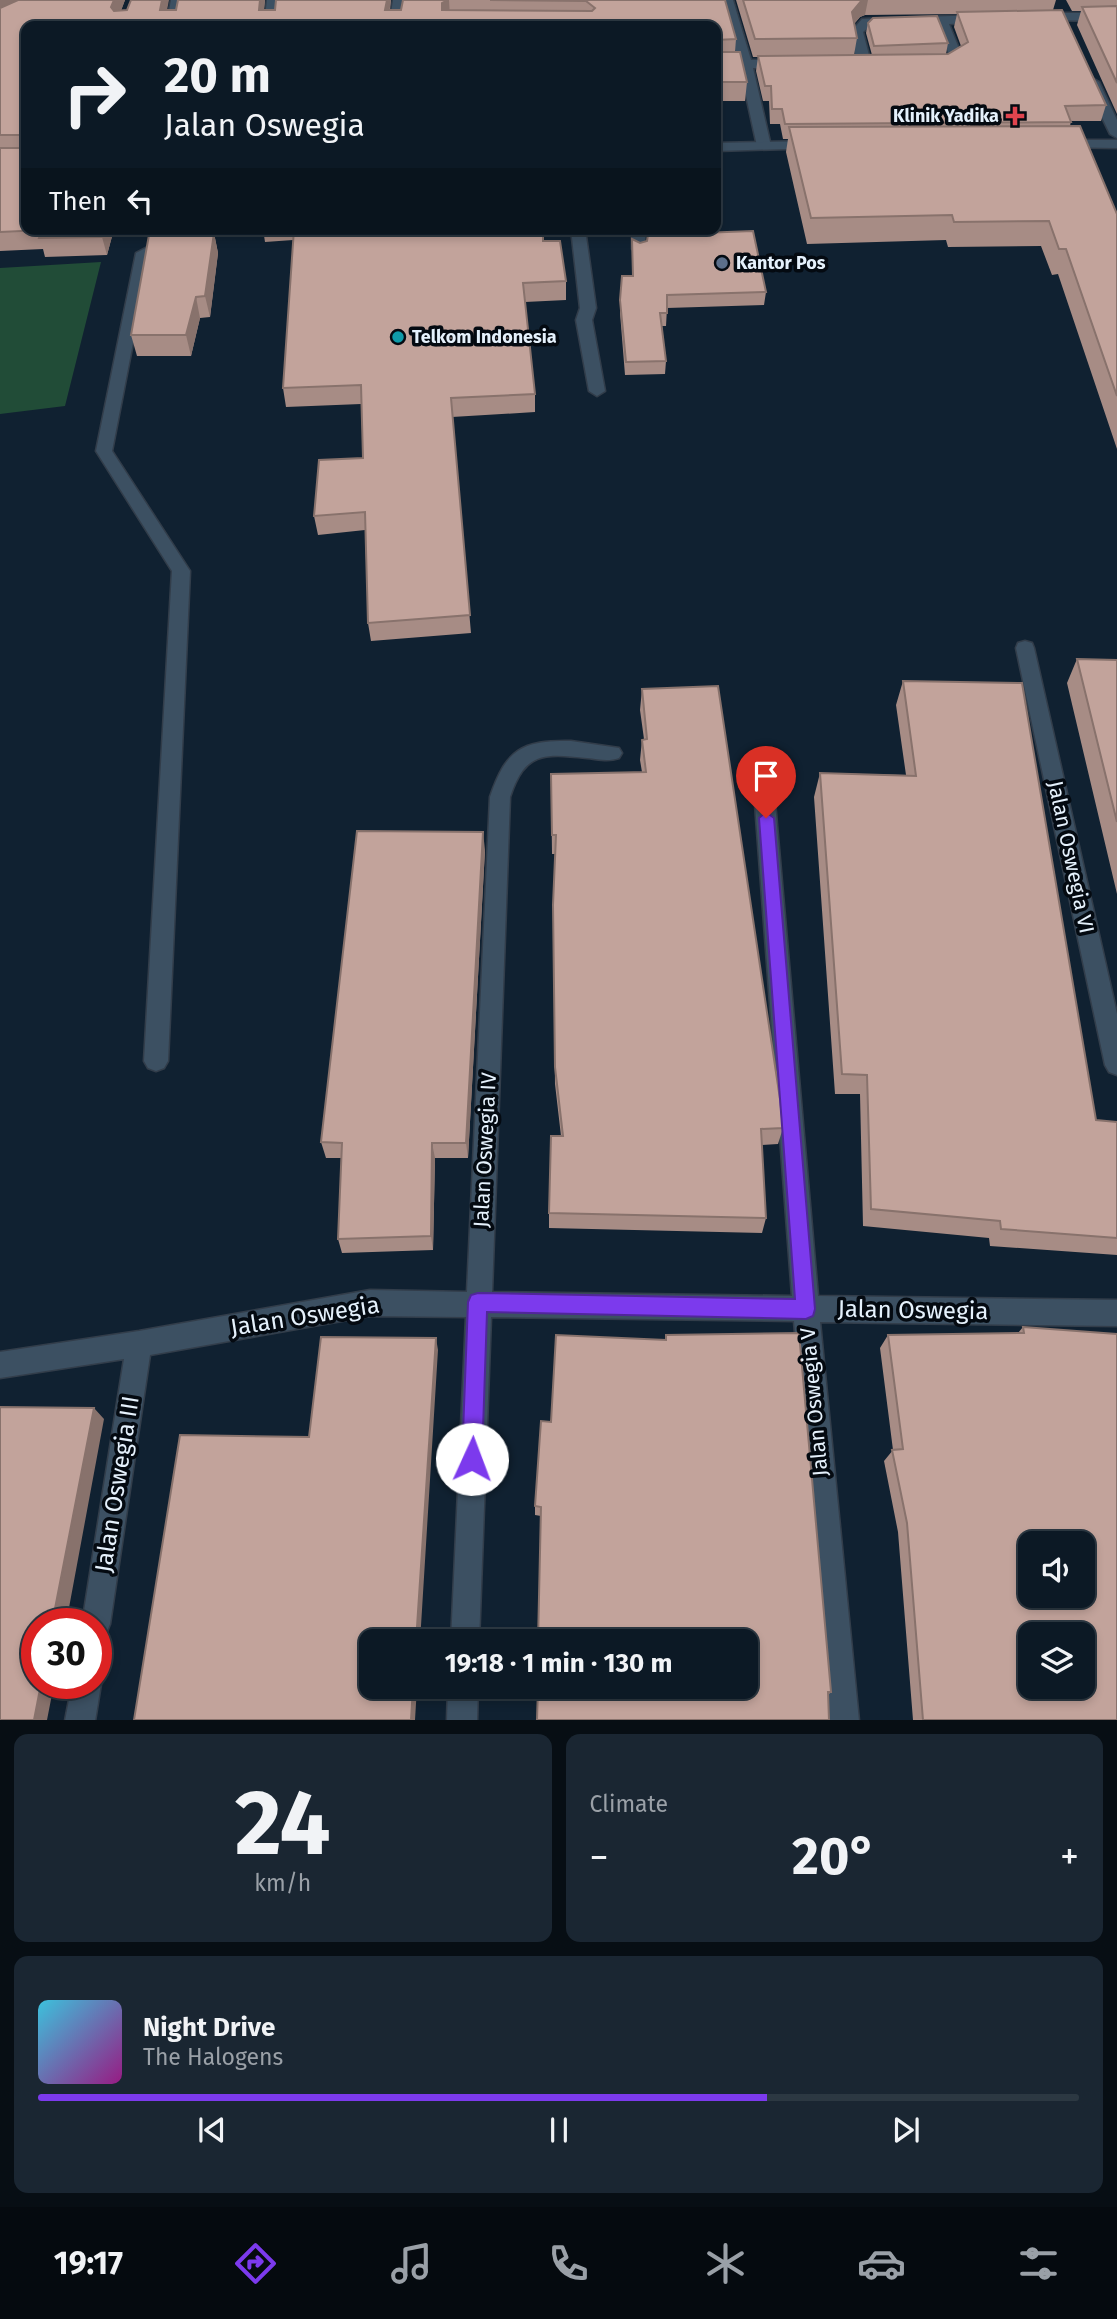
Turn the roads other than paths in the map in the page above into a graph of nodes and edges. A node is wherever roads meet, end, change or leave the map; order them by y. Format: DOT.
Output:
graph roads {
  1 [pos="177,0"];
  2 [pos="273,0"];
  3 [pos="399,0"];
  4 [pos="727,0"];
  5 [pos="1057,0"];
  6 [pos="1117,17"];
  7 [pos="1023,18"];
  8 [pos="996,19"];
  9 [pos="173,21"];
  10 [pos="271,21"];
  11 [pos="397,21"];
  12 [pos="942,21"];
  13 [pos="1066,22"];
  14 [pos="864,63"];
  15 [pos="721,64"];
  16 [pos="746,64"];
  17 [pos="798,64"];
  18 [pos="923,64"];
  19 [pos="1088,74"];
  20 [pos="1099,96"];
  21 [pos="1117,96"];
  22 [pos="1117,134"];
  23 [pos="1051,144"];
  24 [pos="1117,144"];
  25 [pos="829,145"];
  26 [pos="764,146"];
  27 [pos="721,147"];
  28 [pos="182,235"];
  29 [pos="579,235"];
  30 [pos="639,235"];
  31 [pos="639,249"];
  32 [pos="597,391"];
  33 [pos="1025,648"];
  34 [pos="612,753"];
  35 [pos="764,791"];
  36 [pos="156,1061"];
  37 [pos="1117,1065"];
  38 [pos="478,1302"];
  39 [pos="806,1309"];
  40 [pos="1117,1313"];
  41 [pos="139,1344"];
  42 [pos="0,1365"];
  43 [pos="98,1608"];
  44 [pos="465,1629"];
  45 [pos="84,1699"];
  46 [pos="463,1699"];
  47 [pos="80,1720"];
  48 [pos="462,1720"];
  49 [pos="844,1720"];
  1 -- 9 [label="street"];
  2 -- 10 [label="street"];
  3 -- 11 [label="street"];
  4 -- 16 [label="street"];
  5 -- 13 [label="street"];
  6 -- 13 [label="street"];
  7 -- 13 [label="street"];
  8 -- 12 [label="street"];
  12 -- 14 [label="street"];
  12 -- 18 [label="street"];
  15 -- 16 [label="street"];
  16 -- 17 [label="street"];
  16 -- 26 [label="street"];
  19 -- 20 [label="street"];
  20 -- 21 [label="street"];
  20 -- 22 [label="street"];
  23 -- 24 [label="street"];
  25 -- 26 [label="street"];
  26 -- 27 [label="street"];
  28 -- 36 [label="street"];
  29 -- 32 [label="street"];
  30 -- 31 [label="street"];
  33 -- 37 [label="street, Jalan Oswegia VI"];
  34 -- 38 [label="street, Jalan Oswegia IV"];
  35 -- 39 [label="street, Jalan Oswegia V"];
  38 -- 39 [label="street, Jalan Oswegia"];
  38 -- 41 [label="street, Jalan Oswegia"];
  38 -- 44 [label="street, Jalan Oswegia IV"];
  39 -- 40 [label="street, Jalan Oswegia"];
  39 -- 49 [label="street, Jalan Oswegia V"];
  41 -- 42 [label="street, Jalan Oswegia"];
  41 -- 43 [label="street, Jalan Oswegia III"];
  45 -- 47 [label="street"];
  46 -- 48 [label="street"];
}
